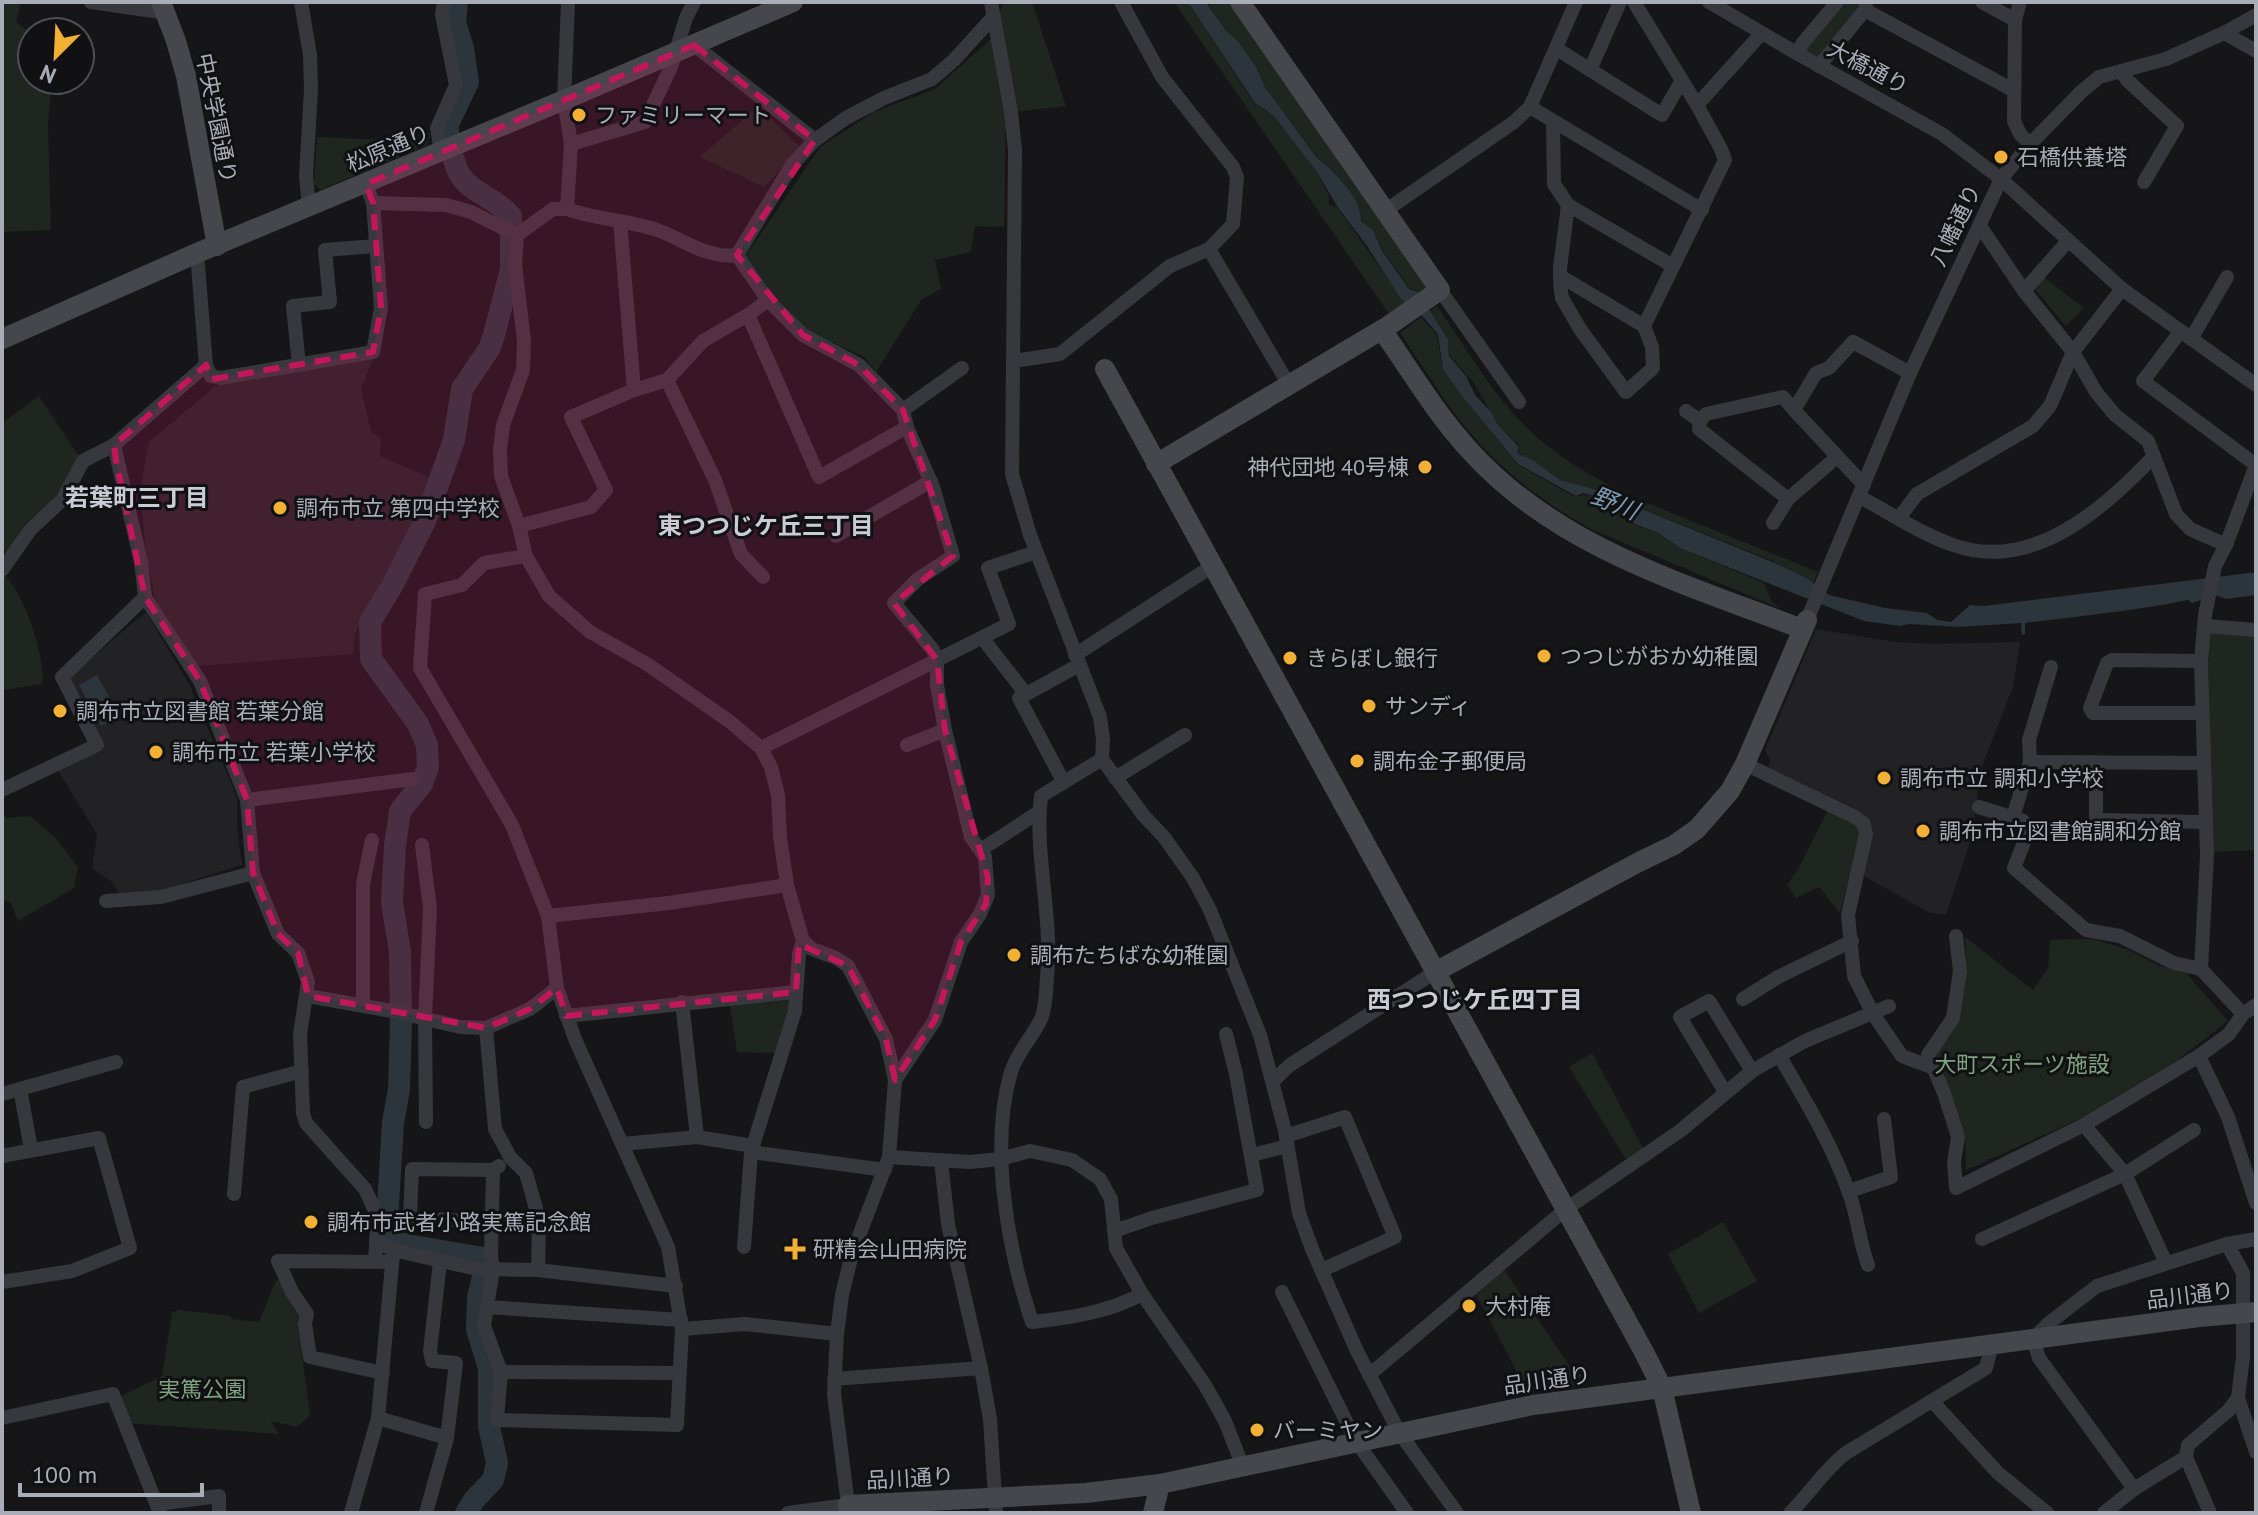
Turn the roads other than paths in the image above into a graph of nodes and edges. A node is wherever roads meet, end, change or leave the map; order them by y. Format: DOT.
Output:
graph roads {
  1 [pos="91,2"];
  2 [pos="301,2"];
  3 [pos="444,2"];
  4 [pos="568,2"];
  5 [pos="694,2"];
  6 [pos="793,2"];
  7 [pos="1121,2"];
  8 [pos="1240,2"];
  9 [pos="1576,2"];
  10 [pos="1620,2"];
  11 [pos="1634,2"];
  12 [pos="1709,2"];
  13 [pos="1837,2"];
  14 [pos="1982,2"];
  15 [pos="2020,2"];
  16 [pos="992,6"];
  17 [pos="1866,6"];
  18 [pos="164,8"];
  19 [pos="2256,15"];
  20 [pos="2015,20"];
  21 [pos="2224,33"];
  22 [pos="1761,34"];
  23 [pos="685,49"];
  24 [pos="1557,49"];
  25 [pos="2256,51"];
  26 [pos="1798,54"];
  27 [pos="1819,66"];
  28 [pos="1590,70"];
  29 [pos="2121,71"];
  30 [pos="1681,82"];
  31 [pos="2013,90"];
  32 [pos="564,100"];
  33 [pos="1697,105"];
  34 [pos="1530,107"];
  35 [pos="1553,122"];
  36 [pos="815,140"];
  37 [pos="571,144"];
  38 [pos="2030,144"];
  39 [pos="441,152"];
  40 [pos="2001,179"];
  41 [pos="2144,182"];
  42 [pos="369,194"];
  43 [pos="1568,205"];
  44 [pos="309,207"];
  45 [pos="567,209"];
  46 [pos="1702,210"];
  47 [pos="1385,211"];
  48 [pos="620,221"];
  49 [pos="1980,226"];
  50 [pos="517,235"];
  51 [pos="2068,241"];
  52 [pos="376,246"];
  53 [pos="207,249"];
  54 [pos="1209,249"];
  55 [pos="737,255"];
  56 [pos="1673,266"];
  57 [pos="1560,276"];
  58 [pos="2227,277"];
  59 [pos="2122,289"];
  60 [pos="1440,290"];
  61 [pos="2024,291"];
  62 [pos="768,300"];
  63 [pos="748,315"];
  64 [pos="1644,326"];
  65 [pos="1385,328"];
  66 [pos="2186,335"];
  67 [pos="2,339"];
  68 [pos="2073,352"];
  69 [pos="1013,361"];
  70 [pos="206,365"];
  71 [pos="299,365"];
  72 [pos="962,368"];
  73 [pos="1105,369"];
  74 [pos="1910,373"];
  75 [pos="667,380"];
  76 [pos="1289,385"];
  77 [pos="2256,385"];
  78 [pos="634,390"];
  79 [pos="1519,402"];
  80 [pos="903,410"];
  81 [pos="1794,410"];
  82 [pos="1686,411"];
  83 [pos="1700,421"];
  84 [pos="907,427"];
  85 [pos="114,445"];
  86 [pos="2154,456"];
  87 [pos="1837,457"];
  88 [pos="1156,464"];
  89 [pos="931,481"];
  90 [pos="1862,491"];
  91 [pos="1788,499"];
  92 [pos="1899,518"];
  93 [pos="1773,523"];
  94 [pos="519,526"];
  95 [pos="836,536"];
  96 [pos="2226,545"];
  97 [pos="1036,552"];
  98 [pos="526,556"];
  99 [pos="1214,565"];
  100 [pos="2,570"];
  101 [pos="763,577"];
  102 [pos="145,597"];
  103 [pos="2205,620"];
  104 [pos="1804,625"];
  105 [pos="2256,630"];
  106 [pos="983,639"];
  107 [pos="937,660"];
  108 [pos="1077,660"];
  109 [pos="2201,661"];
  110 [pos="2051,667"];
  111 [pos="1026,694"];
  112 [pos="2202,713"];
  113 [pos="945,730"];
  114 [pos="1185,735"];
  115 [pos="907,745"];
  116 [pos="761,748"];
  117 [pos="1102,759"];
  118 [pos="2030,762"];
  119 [pos="2096,763"];
  120 [pos="2204,763"];
  121 [pos="1745,764"];
  122 [pos="1115,778"];
  123 [pos="413,779"];
  124 [pos="1063,781"];
  125 [pos="2,790"];
  126 [pos="247,800"];
  127 [pos="1979,807"];
  128 [pos="1039,812"];
  129 [pos="2013,817"];
  130 [pos="2206,822"];
  131 [pos="372,840"];
  132 [pos="422,845"];
  133 [pos="982,849"];
  134 [pos="253,873"];
  135 [pos="787,885"];
  136 [pos="106,901"];
  137 [pos="548,916"];
  138 [pos="1956,936"];
  139 [pos="803,941"];
  140 [pos="1852,941"];
  141 [pos="2201,969"];
  142 [pos="1435,972"];
  143 [pos="557,988"];
  144 [pos="796,992"];
  145 [pos="308,996"];
  146 [pos="1743,999"];
  147 [pos="682,1002"];
  148 [pos="2256,1005"];
  149 [pos="363,1006"];
  150 [pos="1889,1006"];
  151 [pos="1873,1014"];
  152 [pos="2243,1014"];
  153 [pos="566,1016"];
  154 [pos="418,1017"];
  155 [pos="486,1028"];
  156 [pos="1226,1034"];
  157 [pos="1779,1055"];
  158 [pos="2199,1056"];
  159 [pos="116,1062"];
  160 [pos="1931,1067"];
  161 [pos="302,1071"];
  162 [pos="1752,1071"];
  163 [pos="895,1080"];
  164 [pos="1273,1081"];
  165 [pos="20,1089"];
  166 [pos="1725,1092"];
  167 [pos="2,1094"];
  168 [pos="1884,1119"];
  169 [pos="426,1122"];
  170 [pos="2084,1125"];
  171 [pos="2194,1130"];
  172 [pos="697,1137"];
  173 [pos="1286,1141"];
  174 [pos="622,1144"];
  175 [pos="31,1149"];
  176 [pos="752,1149"];
  177 [pos="1252,1155"];
  178 [pos="2,1156"];
  179 [pos="510,1157"];
  180 [pos="1000,1159"];
  181 [pos="941,1161"];
  182 [pos="887,1163"];
  183 [pos="493,1170"];
  184 [pos="2125,1174"];
  185 [pos="1849,1191"];
  186 [pos="234,1194"];
  187 [pos="2256,1203"];
  188 [pos="1566,1209"];
  189 [pos="492,1222"];
  190 [pos="1114,1231"];
  191 [pos="1982,1239"];
  192 [pos="2256,1239"];
  193 [pos="376,1241"];
  194 [pos="2227,1244"];
  195 [pos="744,1247"];
  196 [pos="392,1256"];
  197 [pos="375,1260"];
  198 [pos="440,1262"];
  199 [pos="2166,1263"];
  200 [pos="1868,1265"];
  201 [pos="488,1269"];
  202 [pos="538,1270"];
  203 [pos="1322,1270"];
  204 [pos="2,1282"];
  205 [pos="676,1286"];
  206 [pos="1282,1292"];
  207 [pos="1142,1294"];
  208 [pos="487,1307"];
  209 [pos="2249,1312"];
  210 [pos="681,1325"];
  211 [pos="837,1334"];
  212 [pos="2033,1339"];
  213 [pos="1992,1344"];
  214 [pos="981,1368"];
  215 [pos="501,1372"];
  216 [pos="383,1373"];
  217 [pos="679,1373"];
  218 [pos="1369,1375"];
  219 [pos="834,1379"];
  220 [pos="1662,1388"];
  221 [pos="2238,1398"];
  222 [pos="1932,1401"];
  223 [pos="2,1418"];
  224 [pos="378,1418"];
  225 [pos="1399,1432"];
  226 [pos="447,1438"];
  227 [pos="1356,1441"];
  228 [pos="2256,1452"];
  229 [pos="2186,1457"];
  230 [pos="1243,1467"];
  231 [pos="1160,1484"];
  232 [pos="2134,1489"];
  233 [pos="995,1505"];
  234 [pos="159,1508"];
  235 [pos="848,1509"];
  236 [pos="2039,1511"];
  237 [pos="219,1513"];
  238 [pos="351,1513"];
  239 [pos="426,1513"];
  240 [pos="788,1513"];
  241 [pos="1153,1513"];
  242 [pos="1407,1513"];
  243 [pos="1457,1513"];
  244 [pos="1691,1513"];
  245 [pos="1790,1513"];
  246 [pos="2104,1513"];
  247 [pos="2210,1513"];
  1 -- 18 [label="street"];
  2 -- 44 [label="street"];
  3 -- 39 [label="street"];
  4 -- 32 [label="street"];
  5 -- 23 [label="street"];
  6 -- 23 [label="street, 松原通り"];
  7 -- 54 [label="street"];
  8 -- 47 [label="street"];
  9 -- 24 [label="street"];
  10 -- 28 [label="street"];
  11 -- 30 [label="street"];
  12 -- 22 [label="street, 大橋通り"];
  13 -- 26 [label="street"];
  14 -- 20 [label="street"];
  15 -- 20 [label="street"];
  16 -- 36 [label="street"];
  16 -- 69 [label="street"];
  17 -- 27 [label="street"];
  17 -- 31 [label="street"];
  18 -- 53 [label="street, 中央学園通り"];
  19 -- 21 [label="street, 八幡通り"];
  20 -- 31 [label="street"];
  21 -- 25 [label="street"];
  21 -- 29 [label="street, 八幡通り"];
  22 -- 26 [label="street, 大橋通り"];
  22 -- 33 [label="street"];
  23 -- 32 [label="street, 松原通り"];
  23 -- 36 [label="street"];
  23 -- 37 [label="street"];
  24 -- 28 [label="street"];
  24 -- 34 [label="street"];
  26 -- 27 [label="street, 大橋通り"];
  27 -- 40 [label="street, 大橋通り"];
  28 -- 30 [label="street"];
  29 -- 38 [label="street, 八幡通り"];
  29 -- 41 [label="street"];
  30 -- 33 [label="street"];
  31 -- 38 [label="street"];
  32 -- 37 [label="street"];
  32 -- 39 [label="street, 松原通り"];
  33 -- 46 [label="street"];
  34 -- 35 [label="street"];
  34 -- 47 [label="street"];
  35 -- 43 [label="street"];
  35 -- 46 [label="street"];
  36 -- 55 [label="street"];
  37 -- 45 [label="street"];
  38 -- 40 [label="street, 八幡通り"];
  39 -- 42 [label="street, 松原通り"];
  40 -- 49 [label="street, 八幡通り"];
  40 -- 51 [label="street, 大橋通り"];
  42 -- 44 [label="street, 松原通り"];
  42 -- 50 [label="street"];
  42 -- 52 [label="street"];
  43 -- 56 [label="street"];
  43 -- 57 [label="street"];
  44 -- 53 [label="street, 松原通り"];
  45 -- 48 [label="street"];
  45 -- 50 [label="street"];
  46 -- 56 [label="street"];
  47 -- 60 [label="street"];
  48 -- 55 [label="street"];
  48 -- 78 [label="street"];
  49 -- 61 [label="street"];
  49 -- 74 [label="street, 八幡通り"];
  50 -- 94 [label="street"];
  51 -- 59 [label="street, 大橋通り"];
  51 -- 61 [label="street"];
  52 -- 71 [label="street"];
  52 -- 71 [label="street"];
  53 -- 67 [label="street, 松原通り"];
  53 -- 70 [label="street"];
  54 -- 69 [label="street"];
  54 -- 76 [label="street"];
  55 -- 62 [label="street"];
  56 -- 64 [label="street"];
  57 -- 64 [label="street"];
  57 -- 64 [label="street"];
  58 -- 66 [label="street"];
  59 -- 66 [label="street, 大橋通り"];
  59 -- 68 [label="street"];
  60 -- 65 [label="street"];
  60 -- 79 [label="street"];
  61 -- 68 [label="street"];
  62 -- 63 [label="street"];
  62 -- 80 [label="street"];
  63 -- 75 [label="street"];
  63 -- 84 [label="street"];
  65 -- 76 [label="street"];
  65 -- 104 [label="street"];
  66 -- 77 [label="street, 大橋通り"];
  66 -- 96 [label="street"];
  68 -- 86 [label="street"];
  68 -- 92 [label="street"];
  69 -- 97 [label="street"];
  70 -- 71 [label="street"];
  70 -- 85 [label="street"];
  72 -- 80 [label="street"];
  73 -- 88 [label="street"];
  74 -- 81 [label="street"];
  74 -- 90 [label="street, 八幡通り"];
  75 -- 78 [label="street"];
  75 -- 101 [label="street"];
  76 -- 88 [label="street"];
  78 -- 94 [label="street"];
  80 -- 84 [label="street"];
  81 -- 83 [label="street"];
  81 -- 87 [label="street"];
  82 -- 83 [label="street"];
  83 -- 91 [label="street"];
  84 -- 89 [label="street"];
  85 -- 100 [label="street"];
  85 -- 102 [label="street"];
  86 -- 92 [label="street"];
  86 -- 96 [label="street"];
  87 -- 90 [label="street"];
  87 -- 91 [label="street"];
  88 -- 99 [label="street"];
  89 -- 95 [label="street"];
  89 -- 107 [label="street"];
  90 -- 92 [label="street"];
  90 -- 104 [label="street, 八幡通り"];
  91 -- 93 [label="street"];
  94 -- 98 [label="street"];
  96 -- 103 [label="street"];
  97 -- 106 [label="street"];
  97 -- 108 [label="street"];
  98 -- 116 [label="street"];
  98 -- 137 [label="street"];
  99 -- 108 [label="street"];
  99 -- 142 [label="street"];
  102 -- 125 [label="street"];
  102 -- 126 [label="street"];
  103 -- 105 [label="street"];
  103 -- 109 [label="street"];
  104 -- 121 [label="street"];
  106 -- 107 [label="street"];
  106 -- 111 [label="street"];
  107 -- 113 [label="street"];
  107 -- 116 [label="street"];
  108 -- 111 [label="street"];
  108 -- 117 [label="street"];
  109 -- 112 [label="street"];
  109 -- 112 [label="street"];
  110 -- 118 [label="street"];
  111 -- 124 [label="street"];
  112 -- 120 [label="street"];
  113 -- 115 [label="street"];
  113 -- 133 [label="street"];
  114 -- 122 [label="street"];
  116 -- 135 [label="street"];
  117 -- 122 [label="street"];
  117 -- 124 [label="street"];
  118 -- 119 [label="street"];
  118 -- 129 [label="street"];
  119 -- 120 [label="street"];
  119 -- 130 [label="street"];
  120 -- 130 [label="street"];
  121 -- 140 [label="street"];
  121 -- 142 [label="street"];
  122 -- 164 [label="street"];
  123 -- 126 [label="street"];
  124 -- 128 [label="street"];
  126 -- 134 [label="street"];
  127 -- 129 [label="street"];
  128 -- 133 [label="street"];
  128 -- 180 [label="street"];
  129 -- 141 [label="street"];
  130 -- 141 [label="street"];
  131 -- 149 [label="street"];
  132 -- 154 [label="street"];
  133 -- 163 [label="street"];
  134 -- 136 [label="street"];
  134 -- 145 [label="street"];
  135 -- 137 [label="street"];
  135 -- 139 [label="street"];
  137 -- 143 [label="street"];
  138 -- 160 [label="street"];
  139 -- 144 [label="street"];
  139 -- 163 [label="street"];
  140 -- 146 [label="street"];
  140 -- 151 [label="street"];
  141 -- 152 [label="street"];
  142 -- 164 [label="street"];
  142 -- 188 [label="street"];
  143 -- 153 [label="street"];
  143 -- 155 [label="street"];
  144 -- 147 [label="street"];
  144 -- 176 [label="street"];
  145 -- 149 [label="street"];
  145 -- 161 [label="street"];
  147 -- 153 [label="street"];
  147 -- 172 [label="street"];
  148 -- 152 [label="street"];
  149 -- 154 [label="street"];
  150 -- 151 [label="street"];
  151 -- 157 [label="street"];
  151 -- 160 [label="street"];
  152 -- 158 [label="street"];
  153 -- 174 [label="street"];
  154 -- 155 [label="street"];
  154 -- 169 [label="street"];
  155 -- 179 [label="street"];
  156 -- 177 [label="street"];
  157 -- 162 [label="street"];
  157 -- 185 [label="street"];
  158 -- 170 [label="street"];
  158 -- 187 [label="street"];
  159 -- 165 [label="street"];
  160 -- 170 [label="street"];
  161 -- 186 [label="street"];
  161 -- 193 [label="street"];
  162 -- 166 [label="street"];
  162 -- 166 [label="street"];
  163 -- 182 [label="street"];
  164 -- 173 [label="street"];
  165 -- 167 [label="street"];
  165 -- 175 [label="street"];
  166 -- 188 [label="street"];
  168 -- 185 [label="street"];
  170 -- 184 [label="street"];
  171 -- 184 [label="street"];
  172 -- 174 [label="street"];
  172 -- 176 [label="street"];
  173 -- 177 [label="street"];
  173 -- 203 [label="street"];
  173 -- 203 [label="street"];
  174 -- 205 [label="street"];
  175 -- 178 [label="street"];
  175 -- 204 [label="street"];
  176 -- 182 [label="street"];
  176 -- 195 [label="street"];
  177 -- 190 [label="street"];
  179 -- 183 [label="street"];
  179 -- 202 [label="street"];
  180 -- 181 [label="street"];
  180 -- 190 [label="street"];
  180 -- 207 [label="street"];
  181 -- 182 [label="street"];
  181 -- 214 [label="street"];
  182 -- 211 [label="street"];
  183 -- 189 [label="street"];
  183 -- 189 [label="street"];
  184 -- 191 [label="street"];
  184 -- 199 [label="street"];
  185 -- 200 [label="street"];
  188 -- 218 [label="street"];
  188 -- 220 [label="street"];
  189 -- 201 [label="street"];
  190 -- 207 [label="street"];
  192 -- 194 [label="street"];
  193 -- 196 [label="street"];
  193 -- 197 [label="street"];
  194 -- 199 [label="street"];
  194 -- 209 [label="street"];
  196 -- 197 [label="street"];
  196 -- 198 [label="street"];
  196 -- 216 [label="street"];
  197 -- 216 [label="street"];
  198 -- 201 [label="street"];
  198 -- 226 [label="street"];
  199 -- 212 [label="street"];
  201 -- 202 [label="street"];
  201 -- 208 [label="street"];
  202 -- 205 [label="street"];
  203 -- 218 [label="street"];
  205 -- 210 [label="street"];
  206 -- 227 [label="street"];
  207 -- 230 [label="street"];
  208 -- 210 [label="street"];
  208 -- 215 [label="street"];
  209 -- 212 [label="street, 品川通り"];
  209 -- 221 [label="street"];
  210 -- 211 [label="street"];
  210 -- 217 [label="street"];
  211 -- 219 [label="street"];
  212 -- 213 [label="street, 品川通り"];
  212 -- 232 [label="street"];
  213 -- 220 [label="street, 品川通り"];
  213 -- 222 [label="street"];
  214 -- 219 [label="street"];
  214 -- 233 [label="street"];
  215 -- 217 [label="street"];
  215 -- 217 [label="street"];
  216 -- 224 [label="street"];
  218 -- 225 [label="street"];
  219 -- 235 [label="street"];
  220 -- 225 [label="street, 品川通り"];
  220 -- 244 [label="street"];
  221 -- 228 [label="street"];
  221 -- 229 [label="street"];
  222 -- 236 [label="street"];
  222 -- 245 [label="street"];
  223 -- 234 [label="street"];
  224 -- 226 [label="street"];
  224 -- 238 [label="street"];
  225 -- 227 [label="street, 品川通り"];
  225 -- 243 [label="street"];
  226 -- 239 [label="street"];
  227 -- 230 [label="street, 品川通り"];
  227 -- 242 [label="street"];
  229 -- 232 [label="street"];
  229 -- 247 [label="street"];
  230 -- 231 [label="street, 品川通り"];
  231 -- 233 [label="street, 品川通り"];
  231 -- 241 [label="street"];
  232 -- 246 [label="street"];
  233 -- 235 [label="street, 品川通り"];
  234 -- 237 [label="street"];
  235 -- 240 [label="street"];
}
